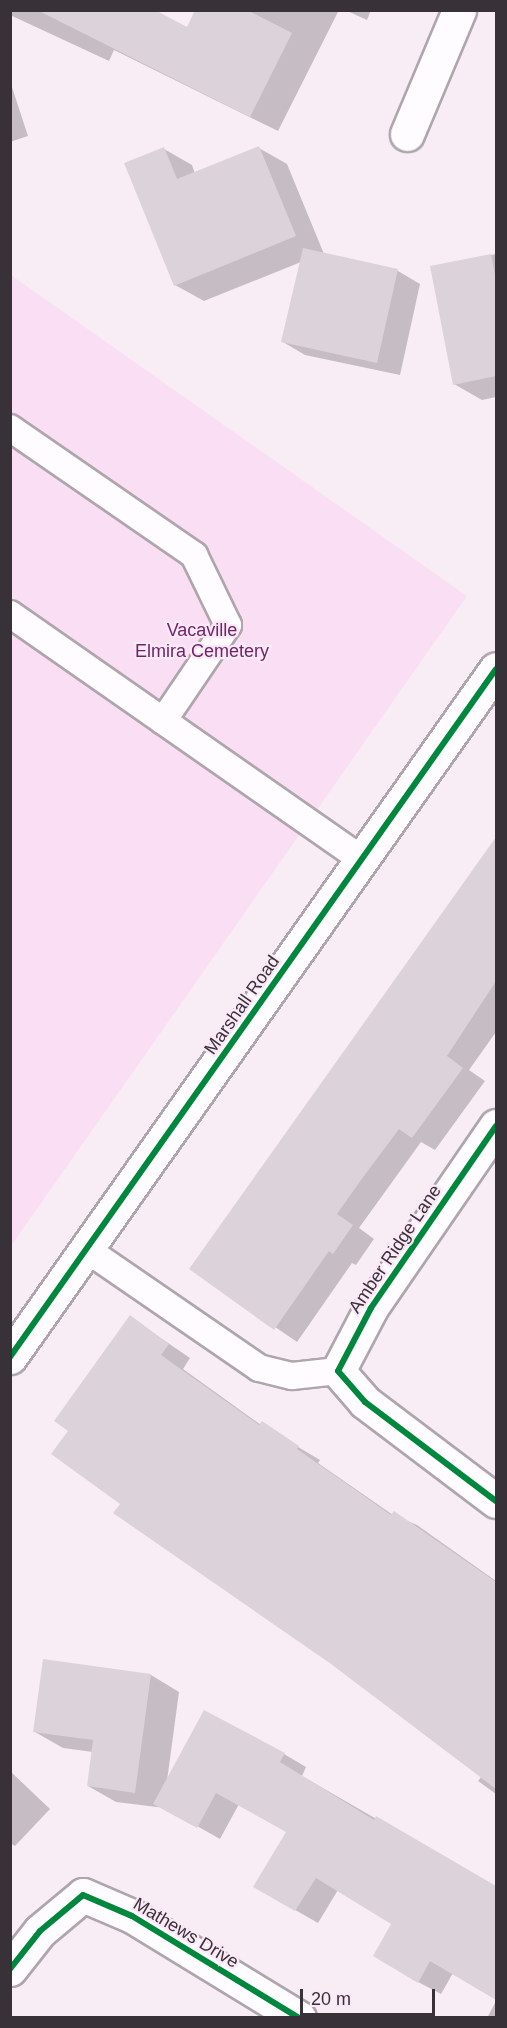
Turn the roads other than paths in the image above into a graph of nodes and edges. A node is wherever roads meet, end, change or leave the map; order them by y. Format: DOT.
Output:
graph roads {
  1 [pos="459,10"];
  2 [pos="407,134"];
  3 [pos="10,428"];
  4 [pos="10,614"];
  5 [pos="496,669"];
  6 [pos="163,721"];
  7 [pos="363,860"];
  8 [pos="496,1126"];
  9 [pos="86,1249"];
  10 [pos="10,1357"];
  11 [pos="338,1371"];
  12 [pos="496,1501"];
  13 [pos="10,1969"];
  14 [pos="299,2018"];
  1 -- 2 [label="street"];
  3 -- 6 [label="lane"];
  4 -- 6 [label="lane"];
  5 -- 7 [label="street, Marshall Road"];
  6 -- 7 [label="lane"];
  7 -- 9 [label="street, Marshall Road"];
  8 -- 11 [label="street, Amber Ridge Lane"];
  9 -- 10 [label="street, Marshall Road"];
  9 -- 11 [label="lane"];
  11 -- 12 [label="street"];
  13 -- 14 [label="street, Mathews Drive"];
}
